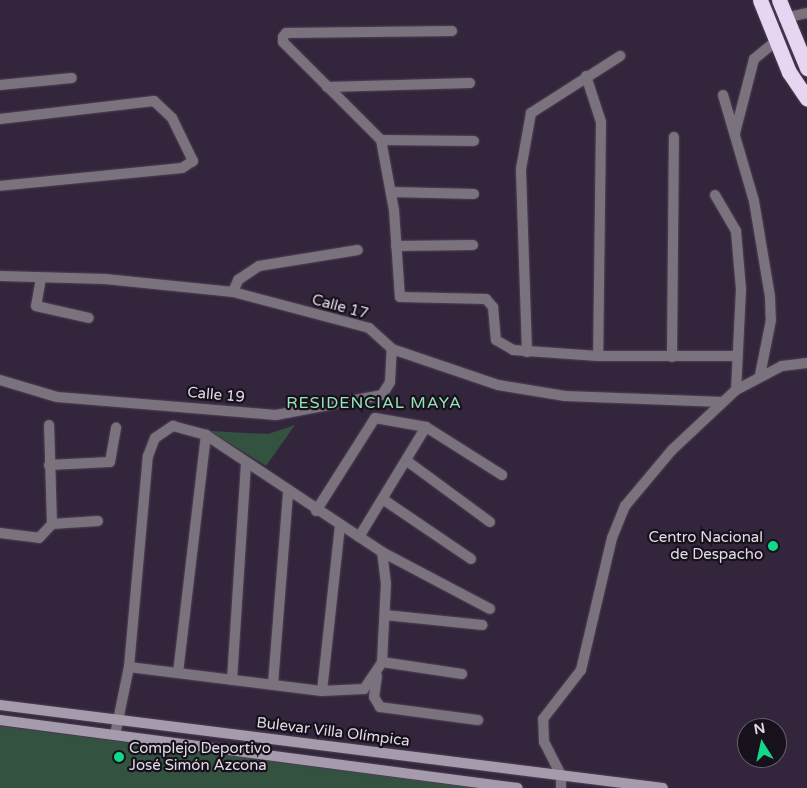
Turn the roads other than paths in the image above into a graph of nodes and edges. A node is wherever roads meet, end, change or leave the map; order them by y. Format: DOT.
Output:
graph roads {
  1 [pos="760,0"];
  2 [pos="779,0"];
  3 [pos="807,13"];
  4 [pos="784,18"];
  5 [pos="452,32"];
  6 [pos="775,42"];
  7 [pos="620,56"];
  8 [pos="807,68"];
  9 [pos="586,76"];
  10 [pos="72,78"];
  11 [pos="470,83"];
  12 [pos="0,85"];
  13 [pos="327,87"];
  14 [pos="723,96"];
  15 [pos="807,99"];
  16 [pos="0,119"];
  17 [pos="674,137"];
  18 [pos="734,137"];
  19 [pos="382,140"];
  20 [pos="474,142"];
  21 [pos="0,186"];
  22 [pos="392,192"];
  23 [pos="474,194"];
  24 [pos="715,195"];
  25 [pos="473,245"];
  26 [pos="396,246"];
  27 [pos="358,250"];
  28 [pos="0,276"];
  29 [pos="41,278"];
  30 [pos="233,292"];
  31 [pos="89,318"];
  32 [pos="392,349"];
  33 [pos="527,352"];
  34 [pos="598,356"];
  35 [pos="735,356"];
  36 [pos="672,357"];
  37 [pos="807,363"];
  38 [pos="760,375"];
  39 [pos="0,380"];
  40 [pos="736,390"];
  41 [pos="723,402"];
  42 [pos="49,425"];
  43 [pos="426,427"];
  44 [pos="116,428"];
  45 [pos="206,436"];
  46 [pos="407,461"];
  47 [pos="246,463"];
  48 [pos="49,465"];
  49 [pos="502,475"];
  50 [pos="288,494"];
  51 [pos="384,500"];
  52 [pos="316,511"];
  53 [pos="98,520"];
  54 [pos="490,522"];
  55 [pos="52,524"];
  56 [pos="340,526"];
  57 [pos="0,533"];
  58 [pos="359,537"];
  59 [pos="382,552"];
  60 [pos="471,559"];
  61 [pos="490,609"];
  62 [pos="385,614"];
  63 [pos="482,625"];
  64 [pos="129,667"];
  65 [pos="380,667"];
  66 [pos="178,673"];
  67 [pos="462,674"];
  68 [pos="232,680"];
  69 [pos="273,684"];
  70 [pos="322,691"];
  71 [pos="0,705"];
  72 [pos="0,720"];
  73 [pos="118,720"];
  74 [pos="478,720"];
  75 [pos="115,735"];
  76 [pos="561,775"];
  77 [pos="518,788"];
  78 [pos="561,788"];
  79 [pos="663,788"];
  1 -- 6 [label="highway"];
  2 -- 4 [label="highway"];
  3 -- 4 [label="street"];
  4 -- 8 [label="highway"];
  5 -- 13 [label="street"];
  6 -- 15 [label="highway"];
  6 -- 18 [label="street"];
  7 -- 9 [label="street"];
  9 -- 33 [label="street"];
  9 -- 34 [label="street"];
  10 -- 12 [label="street"];
  11 -- 13 [label="street"];
  13 -- 19 [label="street"];
  14 -- 18 [label="street"];
  16 -- 21 [label="street"];
  17 -- 36 [label="street"];
  18 -- 38 [label="street"];
  19 -- 20 [label="street"];
  19 -- 22 [label="street"];
  22 -- 23 [label="street"];
  22 -- 26 [label="street"];
  24 -- 35 [label="street"];
  25 -- 26 [label="street"];
  26 -- 33 [label="street"];
  27 -- 30 [label="street"];
  28 -- 29 [label="street, Calle 17"];
  29 -- 30 [label="street, Calle 17"];
  29 -- 31 [label="street"];
  30 -- 32 [label="street, Calle 17"];
  32 -- 39 [label="street, Calle 19"];
  32 -- 41 [label="street, Calle 17"];
  33 -- 34 [label="street"];
  34 -- 36 [label="street"];
  35 -- 36 [label="street"];
  35 -- 40 [label="street"];
  37 -- 38 [label="street"];
  38 -- 40 [label="street"];
  40 -- 41 [label="street"];
  41 -- 76 [label="street"];
  42 -- 48 [label="street"];
  43 -- 46 [label="street"];
  43 -- 49 [label="street"];
  43 -- 52 [label="street"];
  44 -- 48 [label="street"];
  45 -- 47 [label="street"];
  45 -- 64 [label="street"];
  45 -- 66 [label="street"];
  46 -- 51 [label="street"];
  46 -- 54 [label="street"];
  47 -- 50 [label="street"];
  47 -- 68 [label="street"];
  48 -- 55 [label="street"];
  50 -- 52 [label="street"];
  50 -- 69 [label="street"];
  51 -- 58 [label="street"];
  51 -- 60 [label="street"];
  52 -- 56 [label="street"];
  53 -- 55 [label="street"];
  55 -- 57 [label="street"];
  56 -- 58 [label="street"];
  56 -- 70 [label="street"];
  58 -- 59 [label="street"];
  59 -- 61 [label="street"];
  59 -- 62 [label="street"];
  62 -- 63 [label="street"];
  62 -- 65 [label="street"];
  64 -- 66 [label="street"];
  64 -- 73 [label="street"];
  65 -- 67 [label="street"];
  65 -- 70 [label="street"];
  65 -- 74 [label="street"];
  66 -- 68 [label="street"];
  68 -- 69 [label="street"];
  69 -- 70 [label="street"];
  71 -- 73 [label="main road, Bulevar Villa Olímpica"];
  72 -- 75 [label="main road, Bulevar Villa Olímpica"];
  73 -- 75 [label="street"];
  73 -- 76 [label="main road, Bulevar Villa Olímpica"];
  75 -- 77 [label="main road, Bulevar Villa Olímpica"];
  76 -- 78 [label="street"];
  76 -- 79 [label="main road, Bulevar Villa Olímpica"];
}
